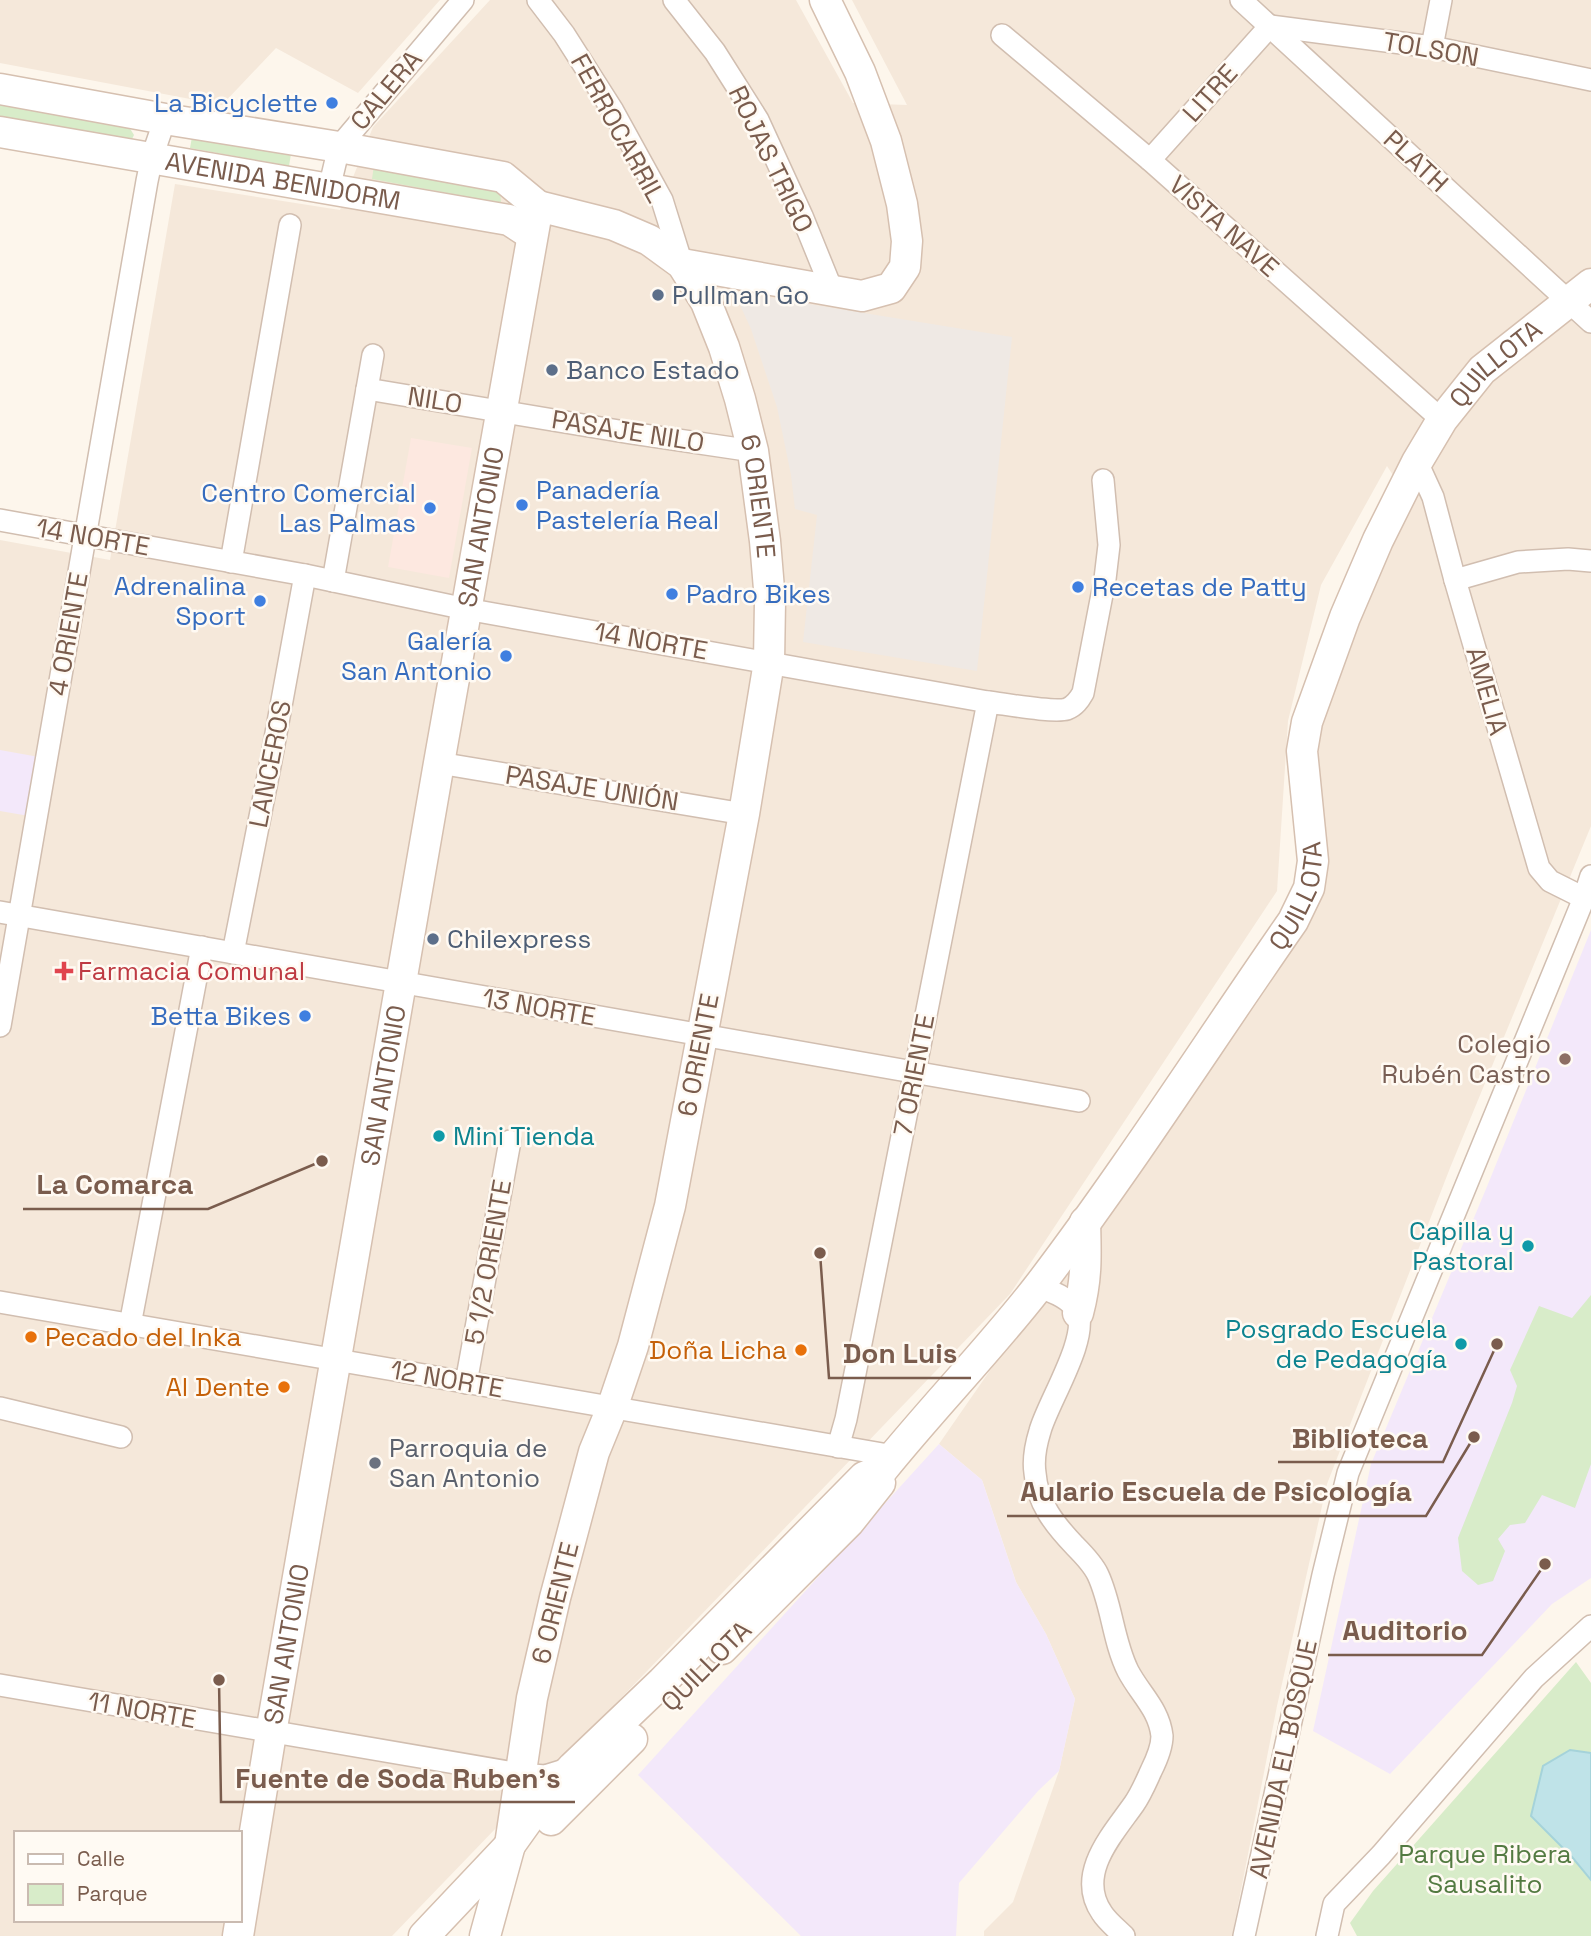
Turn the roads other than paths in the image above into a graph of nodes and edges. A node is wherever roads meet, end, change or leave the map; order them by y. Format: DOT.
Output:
graph roads {
  1 [pos="463,0"];
  2 [pos="538,0"];
  3 [pos="674,0"];
  4 [pos="825,0"];
  5 [pos="1241,0"];
  6 [pos="1441,0"];
  7 [pos="1270,26"];
  8 [pos="1002,35"];
  9 [pos="1432,47"];
  10 [pos="1591,80"];
  11 [pos="0,89"];
  12 [pos="165,119"];
  13 [pos="0,132"];
  14 [pos="339,147"];
  15 [pos="152,157"];
  16 [pos="1150,160"];
  17 [pos="329,189"];
  18 [pos="538,206"];
  19 [pos="290,225"];
  20 [pos="532,235"];
  21 [pos="681,264"];
  22 [pos="832,290"];
  23 [pos="1579,293"];
  24 [pos="1591,322"];
  25 [pos="373,355"];
  26 [pos="367,388"];
  27 [pos="503,411"];
  28 [pos="1442,420"];
  29 [pos="753,451"];
  30 [pos="1417,462"];
  31 [pos="1102,480"];
  32 [pos="0,520"];
  33 [pos="86,535"];
  34 [pos="1591,561"];
  35 [pos="231,562"];
  36 [pos="305,575"];
  37 [pos="1455,580"];
  38 [pos="333,581"];
  39 [pos="466,609"];
  40 [pos="769,662"];
  41 [pos="988,702"];
  42 [pos="439,763"];
  43 [pos="744,814"];
  44 [pos="1591,876"];
  45 [pos="1584,898"];
  46 [pos="10,914"];
  47 [pos="202,947"];
  48 [pos="233,953"];
  49 [pos="402,982"];
  50 [pos="0,1026"];
  51 [pos="702,1035"];
  52 [pos="914,1073"];
  53 [pos="1079,1101"];
  54 [pos="510,1141"];
  55 [pos="1085,1222"];
  56 [pos="1038,1287"];
  57 [pos="0,1302"];
  58 [pos="1078,1313"];
  59 [pos="130,1325"];
  60 [pos="337,1360"];
  61 [pos="466,1383"];
  62 [pos="0,1408"];
  63 [pos="612,1408"];
  64 [pos="121,1437"];
  65 [pos="838,1447"];
  66 [pos="888,1462"];
  67 [pos="1591,1626"];
  68 [pos="0,1685"];
  69 [pos="271,1733"];
  70 [pos="573,1768"];
  71 [pos="520,1774"];
  72 [pos="510,1845"];
  73 [pos="242,1906"];
  74 [pos="424,1936"];
  75 [pos="485,1936"];
  76 [pos="1124,1936"];
  77 [pos="1244,1936"];
  78 [pos="1326,1936"];
  1 -- 14 [label="street, CALERA"];
  2 -- 21 [label="street, FERROCARRIL"];
  3 -- 22 [label="street, ROJAS TRIGO"];
  4 -- 22 [label="main road"];
  5 -- 7 [label="street, PLATH"];
  6 -- 9 [label="street"];
  7 -- 9 [label="street, TOLSON"];
  7 -- 16 [label="street, LITRE"];
  7 -- 23 [label="street, PLATH"];
  8 -- 16 [label="street, VISTA NAVE"];
  9 -- 10 [label="street, TOLSON"];
  11 -- 12 [label="main road, AVENIDA BENIDORM"];
  12 -- 14 [label="main road, AVENIDA BENIDORM"];
  12 -- 15 [label="street, 4 ORIENTE"];
  13 -- 15 [label="main road, AVENIDA BENIDORM"];
  14 -- 17 [label="street, CALERA"];
  14 -- 18 [label="main road, AVENIDA BENIDORM"];
  15 -- 17 [label="main road, AVENIDA BENIDORM"];
  15 -- 33 [label="street, 4 ORIENTE"];
  16 -- 28 [label="street, VISTA NAVE"];
  17 -- 20 [label="main road, AVENIDA BENIDORM"];
  18 -- 20 [label="main road"];
  18 -- 21 [label="main road, AVENIDA BENIDORM"];
  19 -- 35 [label="street"];
  20 -- 27 [label="main road, SAN ANTONIO"];
  21 -- 22 [label="main road"];
  21 -- 29 [label="main road, 6 ORIENTE"];
  23 -- 24 [label="street, PLATH"];
  23 -- 28 [label="main road, QUILLOTA"];
  25 -- 26 [label="street"];
  26 -- 27 [label="street, NILO"];
  26 -- 38 [label="street"];
  27 -- 29 [label="street, PASAJE NILO"];
  27 -- 39 [label="main road, SAN ANTONIO"];
  28 -- 30 [label="main road, QUILLOTA"];
  29 -- 40 [label="main road, 6 ORIENTE"];
  30 -- 37 [label="street, AMELIA"];
  30 -- 55 [label="main road, QUILLOTA"];
  31 -- 41 [label="street, 14 NORTE"];
  32 -- 33 [label="street, 14 NORTE"];
  33 -- 35 [label="street, 14 NORTE"];
  33 -- 46 [label="street, 4 ORIENTE"];
  34 -- 37 [label="street"];
  35 -- 36 [label="street, 14 NORTE"];
  36 -- 38 [label="street, 14 NORTE"];
  36 -- 48 [label="street, LANCEROS"];
  37 -- 45 [label="street, AMELIA"];
  38 -- 39 [label="street, 14 NORTE"];
  39 -- 40 [label="street, 14 NORTE"];
  39 -- 42 [label="main road, SAN ANTONIO"];
  40 -- 41 [label="street, 14 NORTE"];
  40 -- 43 [label="main road, 6 ORIENTE"];
  41 -- 52 [label="street, 7 ORIENTE"];
  42 -- 43 [label="street, PASAJE UNIÓN"];
  42 -- 49 [label="main road, SAN ANTONIO"];
  43 -- 51 [label="main road, 6 ORIENTE"];
  44 -- 45 [label="street, AVENIDA EL BOSQUE"];
  45 -- 77 [label="street, AVENIDA EL BOSQUE"];
  46 -- 47 [label="street, 13 NORTE"];
  46 -- 50 [label="street, 4 ORIENTE"];
  47 -- 48 [label="street, 13 NORTE"];
  47 -- 59 [label="street"];
  48 -- 49 [label="street, 13 NORTE"];
  49 -- 51 [label="street, 13 NORTE"];
  49 -- 60 [label="main road, SAN ANTONIO"];
  51 -- 52 [label="street, 13 NORTE"];
  51 -- 63 [label="main road, 6 ORIENTE"];
  52 -- 53 [label="street, 13 NORTE"];
  52 -- 65 [label="street, 7 ORIENTE"];
  54 -- 61 [label="street, 5 1/2 ORIENTE"];
  55 -- 56 [label="main road, QUILLOTA"];
  55 -- 58 [label="main road"];
  56 -- 58 [label="street"];
  56 -- 66 [label="main road, QUILLOTA"];
  57 -- 59 [label="street, 12 NORTE"];
  58 -- 76 [label="street"];
  59 -- 60 [label="street, 12 NORTE"];
  60 -- 61 [label="street, 12 NORTE"];
  60 -- 69 [label="main road, SAN ANTONIO"];
  61 -- 63 [label="street, 12 NORTE"];
  62 -- 64 [label="street"];
  63 -- 65 [label="street, 12 NORTE"];
  63 -- 71 [label="main road, 6 ORIENTE"];
  65 -- 66 [label="street, 12 NORTE"];
  66 -- 70 [label="main road, QUILLOTA"];
  66 -- 72 [label="main road, QUILLOTA"];
  67 -- 78 [label="street"];
  68 -- 69 [label="street, 11 NORTE"];
  69 -- 71 [label="street, 11 NORTE"];
  69 -- 73 [label="main road, SAN ANTONIO"];
  70 -- 71 [label="street, 11 NORTE"];
  70 -- 72 [label="main road, QUILLOTA"];
  71 -- 72 [label="main road, 6 ORIENTE"];
  72 -- 74 [label="main road, QUILLOTA"];
  72 -- 75 [label="main road"];
}
